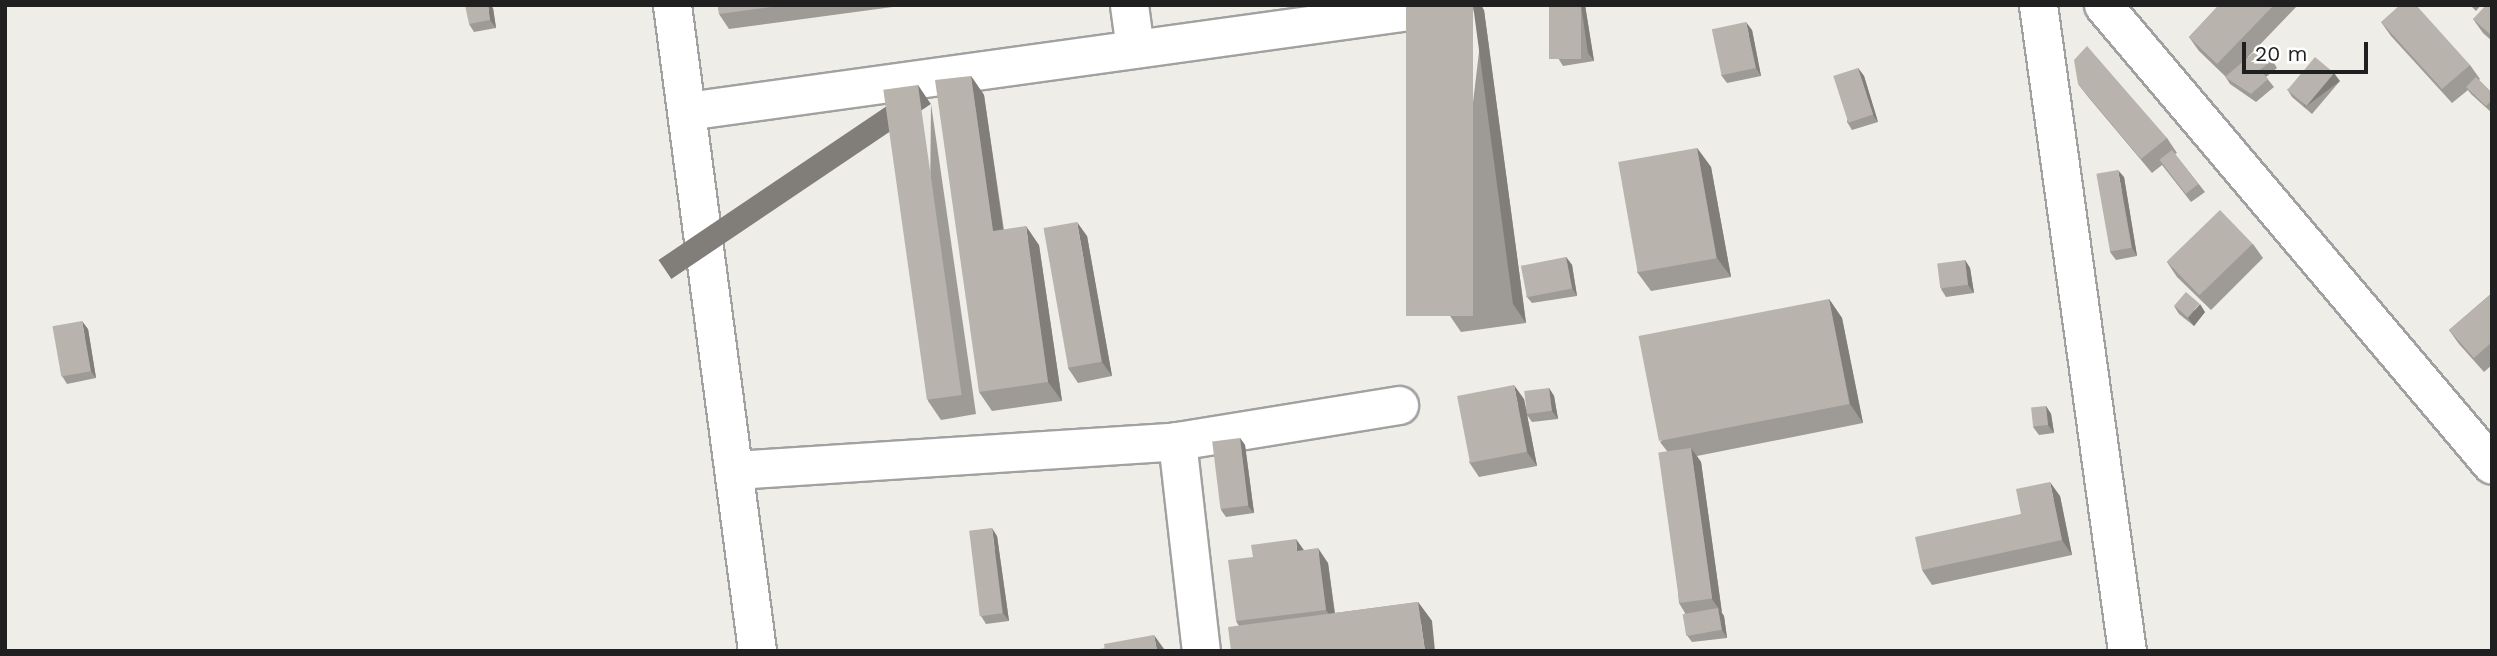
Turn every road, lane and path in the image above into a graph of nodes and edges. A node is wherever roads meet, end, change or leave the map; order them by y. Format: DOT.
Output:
graph roads {
  1 [pos="672,5"];
  2 [pos="1129,5"];
  3 [pos="1453,5"];
  4 [pos="2038,5"];
  5 [pos="2104,5"];
  6 [pos="1135,49"];
  7 [pos="687,111"];
  8 [pos="1399,405"];
  9 [pos="1177,441"];
  10 [pos="2492,465"];
  11 [pos="734,470"];
  12 [pos="757,651"];
  13 [pos="1201,651"];
  14 [pos="2127,651"];
  1 -- 7 [label="street"];
  2 -- 6 [label="street"];
  3 -- 6 [label="street"];
  4 -- 14 [label="street"];
  5 -- 10 [label="street"];
  6 -- 7 [label="street"];
  7 -- 11 [label="street"];
  8 -- 9 [label="street"];
  9 -- 11 [label="street"];
  9 -- 13 [label="street"];
  11 -- 12 [label="street"];
}
